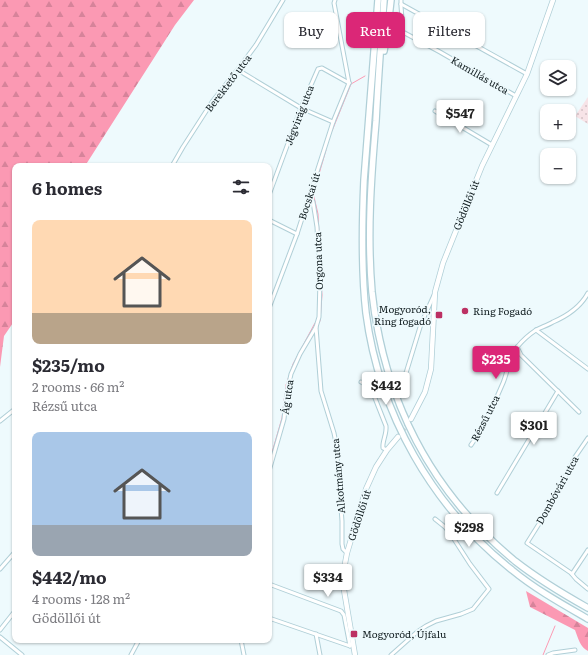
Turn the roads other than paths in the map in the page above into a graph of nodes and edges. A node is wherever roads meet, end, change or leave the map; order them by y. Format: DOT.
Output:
graph roads {
  1 [pos="283,0"];
  2 [pos="335,0"];
  3 [pos="378,0"];
  4 [pos="384,0"];
  5 [pos="391,0"];
  6 [pos="401,0"];
  7 [pos="553,0"];
  8 [pos="401,4"];
  9 [pos="238,70"];
  10 [pos="527,74"];
  11 [pos="379,77"];
  12 [pos="349,83"];
  13 [pos="516,96"];
  14 [pos="301,108"];
  15 [pos="435,111"];
  16 [pos="333,122"];
  17 [pos="492,145"];
  18 [pos="174,163"];
  19 [pos="272,187"];
  20 [pos="309,195"];
  21 [pos="272,222"];
  22 [pos="297,234"];
  23 [pos="435,292"];
  24 [pos="588,293"];
  25 [pos="272,300"];
  26 [pos="316,327"];
  27 [pos="536,330"];
  28 [pos="517,347"];
  29 [pos="588,369"];
  30 [pos="402,376"];
  31 [pos="361,382"];
  32 [pos="558,392"];
  33 [pos="12,411"];
  34 [pos="579,412"];
  35 [pos="411,419"];
  36 [pos="0,420"];
  37 [pos="398,437"];
  38 [pos="588,438"];
  39 [pos="471,446"];
  40 [pos="387,450"];
  41 [pos="272,461"];
  42 [pos="497,493"];
  43 [pos="435,519"];
  44 [pos="588,550"];
  45 [pos="347,553"];
  46 [pos="12,555"];
  47 [pos="0,569"];
  48 [pos="572,574"];
  49 [pos="272,585"];
  50 [pos="588,589"];
  51 [pos="588,608"];
  52 [pos="12,616"];
  53 [pos="272,619"];
  54 [pos="588,619"];
  55 [pos="0,630"];
  56 [pos="316,634"];
  57 [pos="0,637"];
  58 [pos="137,643"];
  59 [pos="242,643"];
  60 [pos="352,647"];
  61 [pos="576,650"];
  62 [pos="22,655"];
  63 [pos="131,655"];
  64 [pos="244,655"];
  65 [pos="320,655"];
  66 [pos="355,655"];
  67 [pos="391,655"];
  68 [pos="548,655"];
  1 -- 9 [label="street, Berektető utca"];
  2 -- 12 [label="street"];
  3 -- 54 [label="highway"];
  4 -- 11 [label="highway"];
  5 -- 11 [label="highway"];
  6 -- 8 [label="street"];
  7 -- 10 [label="main road, Gödöllői út"];
  8 -- 10 [label="street"];
  8 -- 13 [label="street, Kamillás utca"];
  9 -- 14 [label="street"];
  9 -- 18 [label="street, Berektető utca"];
  10 -- 13 [label="main road, Gödöllői út"];
  11 -- 51 [label="highway"];
  12 -- 14 [label="street, Jégvirág utca"];
  12 -- 16 [label="street, Bocskai út"];
  13 -- 17 [label="main road, Gödöllői út"];
  14 -- 16 [label="street"];
  14 -- 19 [label="street, Jégvirág utca"];
  15 -- 17 [label="street"];
  16 -- 20 [label="street, Bocskai út"];
  17 -- 23 [label="main road, Gödöllői út"];
  20 -- 22 [label="street, Bocskai út"];
  20 -- 26 [label="street, Orgona utca"];
  21 -- 22 [label="street"];
  22 -- 25 [label="street, Bocskai út"];
  23 -- 30 [label="street"];
  23 -- 35 [label="main road, Gödöllői út"];
  24 -- 27 [label="street, Rézsű utca"];
  26 -- 41 [label="street, Ág utca"];
  26 -- 45 [label="street, Alkotmány utca"];
  27 -- 28 [label="street, Rézsű utca"];
  27 -- 29 [label="street"];
  28 -- 32 [label="street"];
  28 -- 39 [label="street, Rézsű utca"];
  31 -- 40 [label="street"];
  32 -- 34 [label="street"];
  32 -- 42 [label="street"];
  33 -- 36 [label="street"];
  37 -- 40 [label="main road, Gödöllői út"];
  38 -- 48 [label="street, Dombóvári utca"];
  40 -- 45 [label="main road, Gödöllői út"];
  43 -- 67 [label="street"];
  44 -- 48 [label="street"];
  45 -- 60 [label="main road, Gödöllői út"];
  46 -- 47 [label="street"];
  48 -- 50 [label="street"];
  49 -- 60 [label="street"];
  52 -- 55 [label="street"];
  53 -- 56 [label="street"];
  56 -- 60 [label="street"];
  56 -- 65 [label="street"];
  57 -- 62 [label="street"];
  58 -- 63 [label="street"];
  59 -- 64 [label="street"];
  60 -- 66 [label="main road, Gödöllői út"];
  61 -- 68 [label="street"];
}
